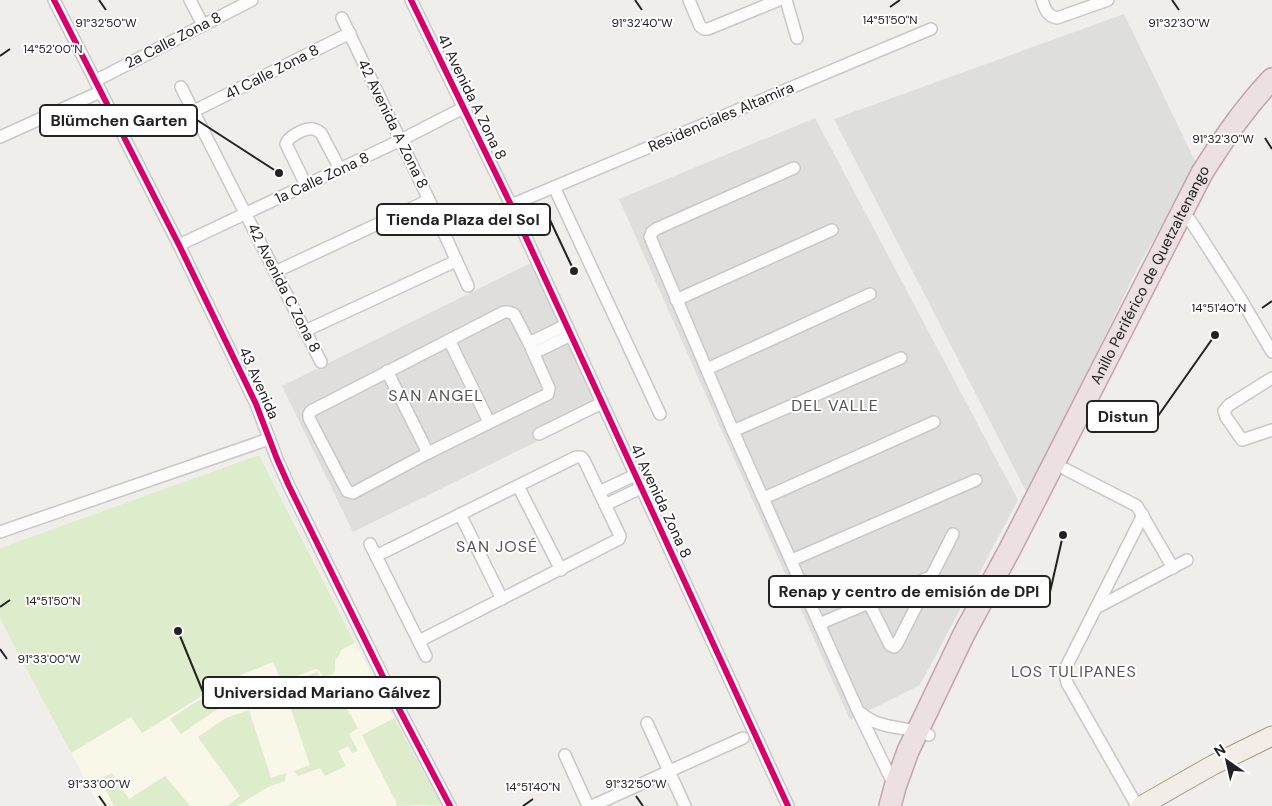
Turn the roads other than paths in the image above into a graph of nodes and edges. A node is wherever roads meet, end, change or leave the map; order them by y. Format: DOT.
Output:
graph roads {
  1 [pos="54,0"];
  2 [pos="190,0"];
  3 [pos="252,0"];
  4 [pos="411,0"];
  5 [pos="689,0"];
  6 [pos="779,0"];
  7 [pos="786,0"];
  8 [pos="1042,0"];
  9 [pos="1108,0"];
  10 [pos="342,18"];
  11 [pos="203,25"];
  12 [pos="931,29"];
  13 [pos="350,33"];
  14 [pos="797,38"];
  15 [pos="1272,79"];
  16 [pos="94,81"];
  17 [pos="181,87"];
  18 [pos="100,92"];
  19 [pos="1272,94"];
  20 [pos="464,108"];
  21 [pos="194,111"];
  22 [pos="0,137"];
  23 [pos="401,140"];
  24 [pos="794,168"];
  25 [pos="340,169"];
  26 [pos="306,186"];
  27 [pos="554,186"];
  28 [pos="429,200"];
  29 [pos="511,205"];
  30 [pos="247,214"];
  31 [pos="1190,220"];
  32 [pos="832,230"];
  33 [pos="178,245"];
  34 [pos="456,261"];
  35 [pos="275,272"];
  36 [pos="468,286"];
  37 [pos="870,294"];
  38 [pos="676,300"];
  39 [pos="568,330"];
  40 [pos="305,331"];
  41 [pos="448,340"];
  42 [pos="532,348"];
  43 [pos="1272,352"];
  44 [pos="901,358"];
  45 [pos="322,362"];
  46 [pos="707,368"];
  47 [pos="387,371"];
  48 [pos="1272,378"];
  49 [pos="602,403"];
  50 [pos="660,414"];
  51 [pos="489,422"];
  52 [pos="934,422"];
  53 [pos="1272,430"];
  54 [pos="733,431"];
  55 [pos="539,434"];
  56 [pos="269,439"];
  57 [pos="428,453"];
  58 [pos="1065,469"];
  59 [pos="635,475"];
  60 [pos="976,480"];
  61 [pos="518,486"];
  62 [pos="641,488"];
  63 [pos="599,492"];
  64 [pos="764,498"];
  65 [pos="605,505"];
  66 [pos="460,514"];
  67 [pos="1143,515"];
  68 [pos="0,532"];
  69 [pos="953,534"];
  70 [pos="370,544"];
  71 [pos="376,556"];
  72 [pos="792,560"];
  73 [pos="1187,560"];
  74 [pos="1173,568"];
  75 [pos="561,570"];
  76 [pos="930,577"];
  77 [pos="502,599"];
  78 [pos="869,603"];
  79 [pos="1096,608"];
  80 [pos="819,624"];
  81 [pos="419,640"];
  82 [pos="426,656"];
  83 [pos="858,710"];
  84 [pos="647,723"];
  85 [pos="924,732"];
  86 [pos="1272,736"];
  87 [pos="743,738"];
  88 [pos="1272,746"];
  89 [pos="565,755"];
  90 [pos="669,771"];
  91 [pos="895,800"];
  92 [pos="607,803"];
  93 [pos="450,806"];
  94 [pos="588,806"];
  95 [pos="592,806"];
  96 [pos="685,806"];
  97 [pos="788,806"];
  98 [pos="1136,806"];
  99 [pos="1141,806"];
  100 [pos="1161,806"];
  1 -- 16 [label="street, 43 Avenida"];
  2 -- 11 [label="street"];
  3 -- 11 [label="street, 2a Calle Zona 8"];
  4 -- 20 [label="street, 41 Avenida A Zona 8"];
  5 -- 6 [label="street"];
  7 -- 14 [label="street"];
  8 -- 9 [label="street"];
  10 -- 13 [label="street, 42 Avenida A Zona 8"];
  11 -- 16 [label="street, 2a Calle Zona 8"];
  12 -- 27 [label="street, Residenciales Altamira"];
  13 -- 21 [label="street, 41 Calle Zona 8"];
  13 -- 23 [label="street, 42 Avenida A Zona 8"];
  15 -- 85 [label="highway, Anillo Periférico de Quetzaltenango"];
  16 -- 18 [label="street, 43 Avenida"];
  17 -- 21 [label="street, 42 Avenida C Zona 8"];
  18 -- 22 [label="street"];
  18 -- 33 [label="street, 43 Avenida"];
  19 -- 31 [label="highway, Anillo Periférico de Quetzaltenango"];
  20 -- 23 [label="street, 1a Calle Zona 8"];
  20 -- 29 [label="street, 41 Avenida A Zona 8"];
  21 -- 30 [label="street, 42 Avenida C Zona 8"];
  23 -- 25 [label="street, 1a Calle Zona 8"];
  23 -- 28 [label="street, 42 Avenida A Zona 8"];
  24 -- 38 [label="street"];
  25 -- 26 [label="street, 1a Calle Zona 8"];
  25 -- 26 [label="street"];
  26 -- 30 [label="street, 1a Calle Zona 8"];
  27 -- 29 [label="street, Residenciales Altamira"];
  27 -- 50 [label="street"];
  28 -- 34 [label="street, 42 Avenida A Zona 8"];
  28 -- 35 [label="street"];
  29 -- 39 [label="street, 41 Avenida Zona 8"];
  30 -- 33 [label="street, 1a Calle Zona 8"];
  30 -- 35 [label="street, 42 Avenida C Zona 8"];
  31 -- 43 [label="street"];
  31 -- 58 [label="highway, Anillo Periférico de Quetzaltenango"];
  32 -- 38 [label="street"];
  33 -- 56 [label="street, 43 Avenida"];
  34 -- 36 [label="street, 42 Avenida A Zona 8"];
  34 -- 40 [label="street"];
  35 -- 40 [label="street, 42 Avenida C Zona 8"];
  37 -- 46 [label="street"];
  38 -- 46 [label="street"];
  39 -- 42 [label="street"];
  39 -- 49 [label="street, 41 Avenida Zona 8"];
  40 -- 45 [label="street, 42 Avenida C Zona 8"];
  41 -- 42 [label="street"];
  41 -- 47 [label="street"];
  41 -- 51 [label="street"];
  42 -- 51 [label="street"];
  44 -- 54 [label="street"];
  46 -- 54 [label="street"];
  47 -- 57 [label="street"];
  47 -- 57 [label="street"];
  48 -- 53 [label="street"];
  49 -- 55 [label="street"];
  49 -- 59 [label="street, 41 Avenida Zona 8"];
  51 -- 57 [label="street"];
  52 -- 64 [label="street"];
  54 -- 64 [label="street"];
  56 -- 68 [label="street"];
  56 -- 93 [label="street, 43 Avenida"];
  58 -- 67 [label="street"];
  58 -- 85 [label="highway, Anillo Periférico de Quetzaltenango"];
  59 -- 62 [label="street, 41 Avenida Zona 8"];
  59 -- 63 [label="street"];
  60 -- 72 [label="street"];
  61 -- 63 [label="street"];
  61 -- 66 [label="street"];
  61 -- 75 [label="street"];
  62 -- 65 [label="street"];
  62 -- 97 [label="street, 41 Avenida Zona 8"];
  63 -- 65 [label="street"];
  64 -- 72 [label="street"];
  65 -- 75 [label="street"];
  66 -- 71 [label="street"];
  66 -- 77 [label="street"];
  67 -- 74 [label="street"];
  67 -- 79 [label="street"];
  69 -- 76 [label="street"];
  70 -- 71 [label="street"];
  71 -- 81 [label="street"];
  72 -- 80 [label="street"];
  73 -- 74 [label="street"];
  74 -- 79 [label="street"];
  75 -- 77 [label="street"];
  76 -- 78 [label="street"];
  76 -- 78 [label="street"];
  77 -- 81 [label="street"];
  78 -- 80 [label="street"];
  79 -- 98 [label="street"];
  80 -- 83 [label="street"];
  81 -- 82 [label="street"];
  83 -- 85 [label="street"];
  83 -- 91 [label="street"];
  84 -- 90 [label="street"];
  85 -- 91 [label="highway, Anillo Periférico de Quetzaltenango"];
  86 -- 99 [label="main road"];
  87 -- 90 [label="street"];
  88 -- 100 [label="main road"];
  89 -- 94 [label="street"];
  90 -- 92 [label="street"];
  90 -- 96 [label="street"];
  92 -- 95 [label="street"];
}
